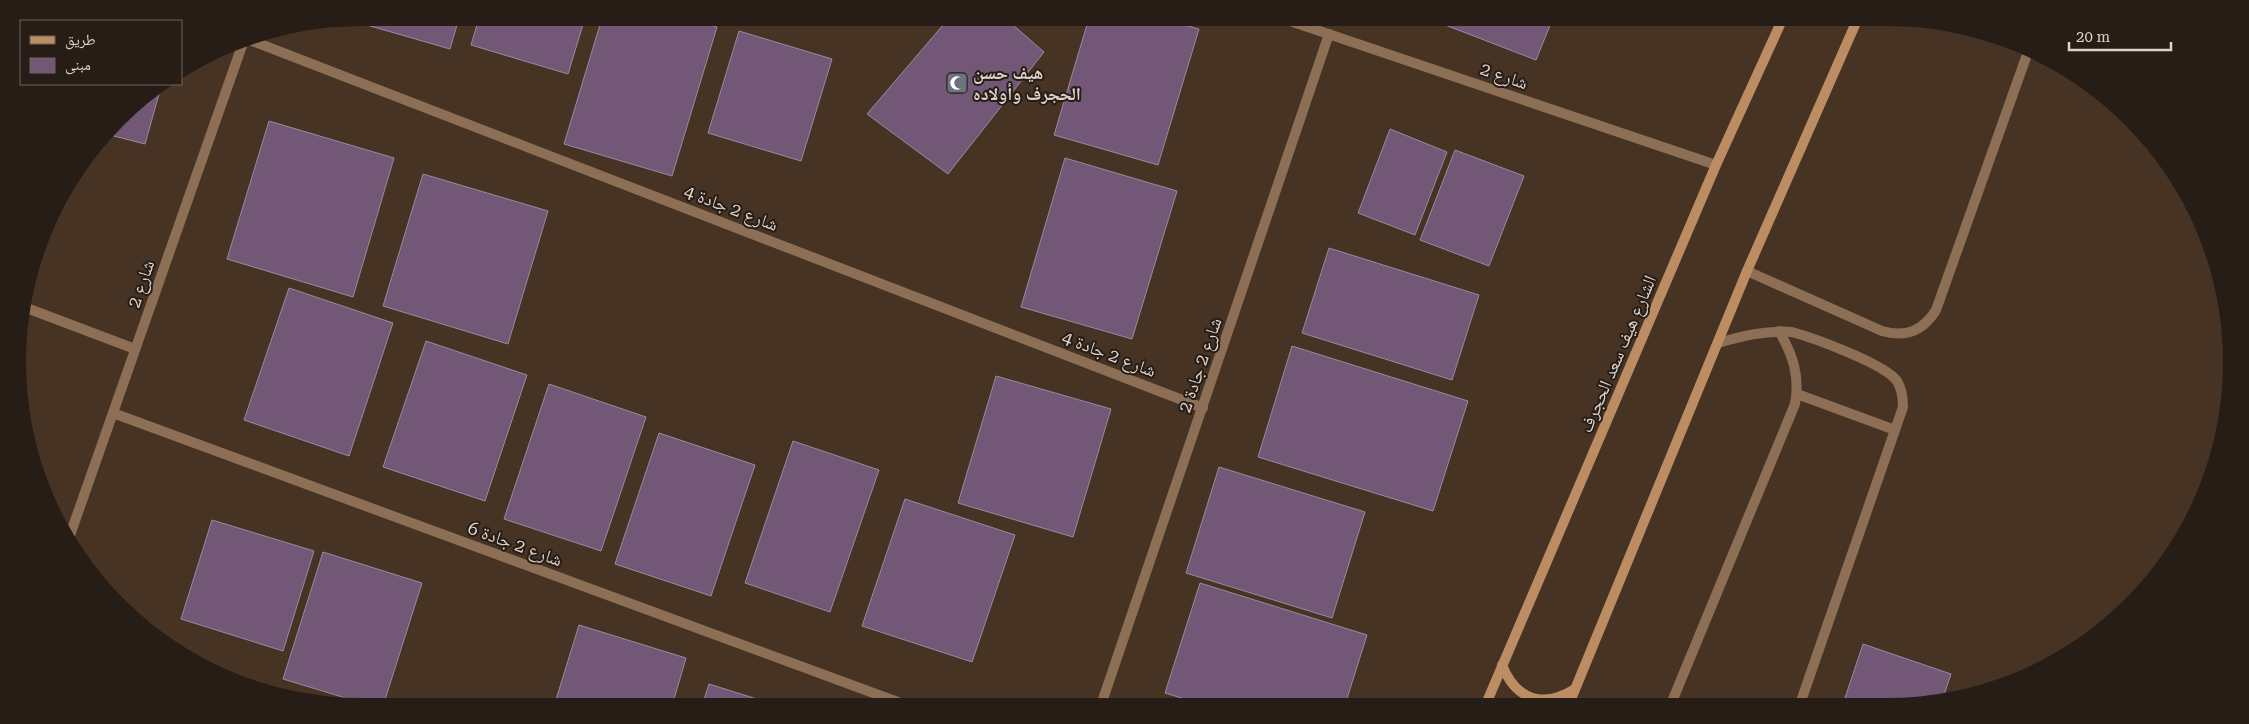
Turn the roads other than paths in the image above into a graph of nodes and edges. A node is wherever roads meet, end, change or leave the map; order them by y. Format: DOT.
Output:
graph roads {
  1 [pos="1305,26"];
  2 [pos="1779,26"];
  3 [pos="1854,26"];
  4 [pos="1329,34"];
  5 [pos="259,43"];
  6 [pos="241,49"];
  7 [pos="2025,57"];
  8 [pos="1716,165"];
  9 [pos="1747,271"];
  10 [pos="31,309"];
  11 [pos="1779,331"];
  12 [pos="1718,343"];
  13 [pos="135,349"];
  14 [pos="1797,394"];
  15 [pos="1203,408"];
  16 [pos="113,413"];
  17 [pos="1895,430"];
  18 [pos="72,531"];
  19 [pos="1502,665"];
  20 [pos="1575,689"];
  21 [pos="884,698"];
  22 [pos="1103,698"];
  23 [pos="1488,698"];
  24 [pos="1532,698"];
  25 [pos="1557,698"];
  26 [pos="1571,698"];
  27 [pos="1673,698"];
  28 [pos="1802,698"];
  1 -- 4 [label="street, شارع 2"];
  2 -- 8 [label="street, الشارع هيف سعد الحجرف"];
  3 -- 9 [label="street"];
  4 -- 8 [label="street, شارع 2"];
  4 -- 15 [label="street, شارع 2 جادة 2"];
  5 -- 15 [label="street, شارع 2 جادة 4"];
  6 -- 13 [label="street, شارع 2"];
  7 -- 9 [label="street"];
  8 -- 19 [label="street, الشارع هيف سعد الحجرف"];
  9 -- 12 [label="street"];
  10 -- 13 [label="street"];
  11 -- 12 [label="street"];
  11 -- 14 [label="street"];
  11 -- 17 [label="street"];
  12 -- 20 [label="street"];
  13 -- 16 [label="street, شارع 2"];
  14 -- 17 [label="street"];
  14 -- 27 [label="street"];
  15 -- 22 [label="street, شارع 2 جادة 2"];
  16 -- 18 [label="street, شارع 2"];
  16 -- 21 [label="street, شارع 2 جادة 6"];
  17 -- 28 [label="street"];
  19 -- 23 [label="street, الشارع هيف سعد الحجرف"];
  19 -- 24 [label="street"];
  20 -- 25 [label="street"];
  20 -- 26 [label="street"];
}
